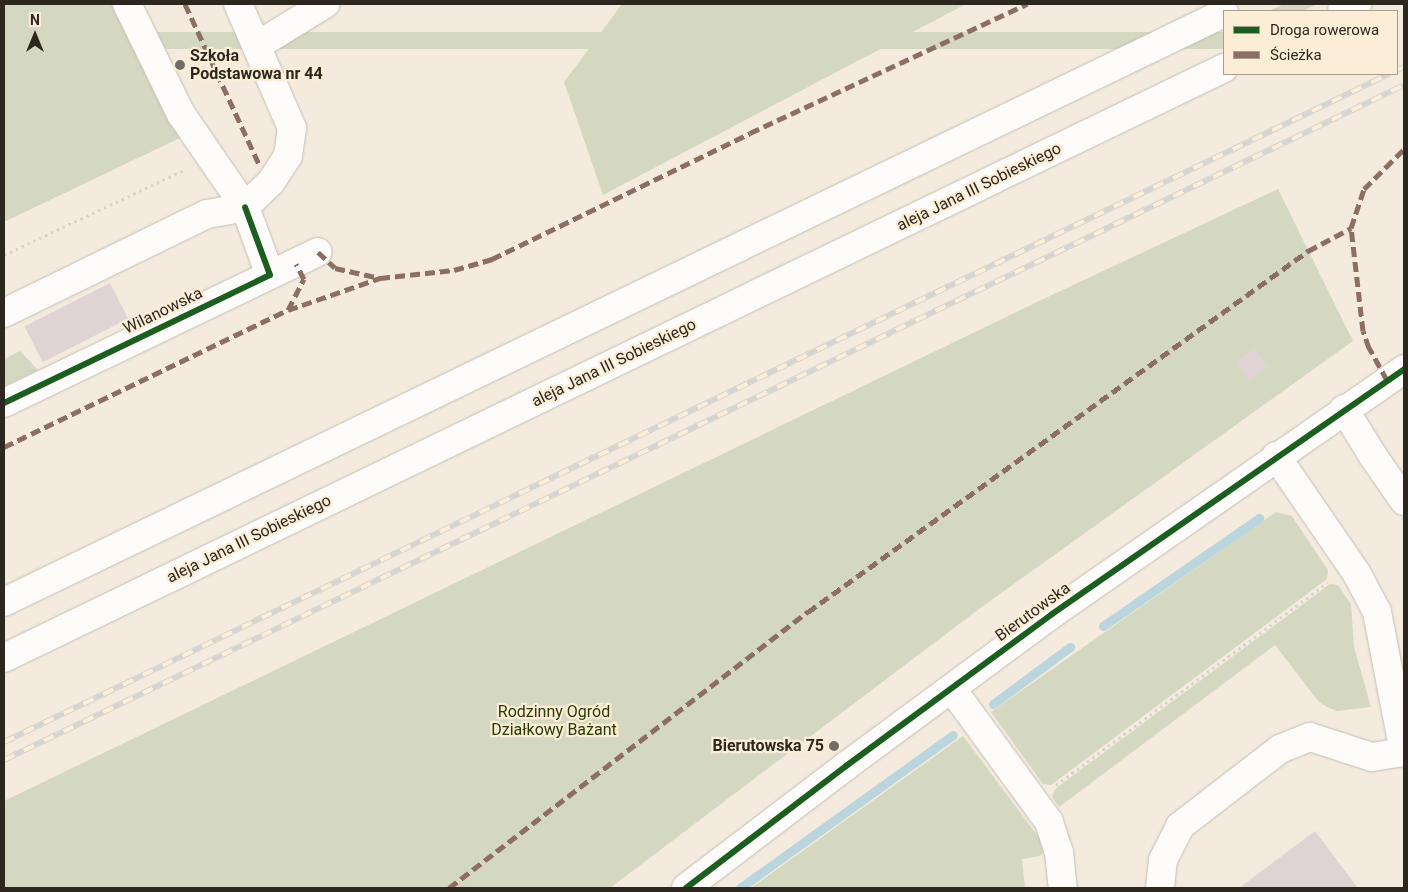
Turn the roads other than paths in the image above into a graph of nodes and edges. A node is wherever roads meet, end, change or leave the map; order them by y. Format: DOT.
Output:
graph roads {
  1 [pos="127,4"];
  2 [pos="238,4"];
  3 [pos="325,4"];
  4 [pos="1243,4"];
  5 [pos="1357,4"];
  6 [pos="1230,10"];
  7 [pos="1344,10"];
  8 [pos="1223,13"];
  9 [pos="258,45"];
  10 [pos="1223,68"];
  11 [pos="245,207"];
  12 [pos="318,252"];
  13 [pos="270,275"];
  14 [pos="4,313"];
  15 [pos="1404,369"];
  16 [pos="4,403"];
  17 [pos="1344,409"];
  18 [pos="1276,456"];
  19 [pos="1404,501"];
  20 [pos="4,602"];
  21 [pos="4,658"];
  22 [pos="952,689"];
  23 [pos="1404,752"];
  24 [pos="686,888"];
  25 [pos="1063,888"];
  26 [pos="1160,888"];
  1 -- 11 [label="main road"];
  2 -- 9 [label="main road"];
  3 -- 9 [label="main road"];
  4 -- 6 [label="main road"];
  5 -- 7 [label="main road"];
  8 -- 20 [label="main road"];
  9 -- 11 [label="main road"];
  10 -- 21 [label="main road, aleja Jana III Sobieskiego"];
  11 -- 13 [label="main road"];
  11 -- 14 [label="main road"];
  12 -- 13 [label="main road, Wilanowska"];
  13 -- 16 [label="main road, Wilanowska"];
  15 -- 17 [label="main road, Bierutowska"];
  17 -- 18 [label="main road, Bierutowska"];
  17 -- 19 [label="main road"];
  18 -- 22 [label="main road, Bierutowska"];
  18 -- 23 [label="main road"];
  22 -- 24 [label="main road, Bierutowska"];
  22 -- 25 [label="main road"];
  23 -- 26 [label="main road"];
}
